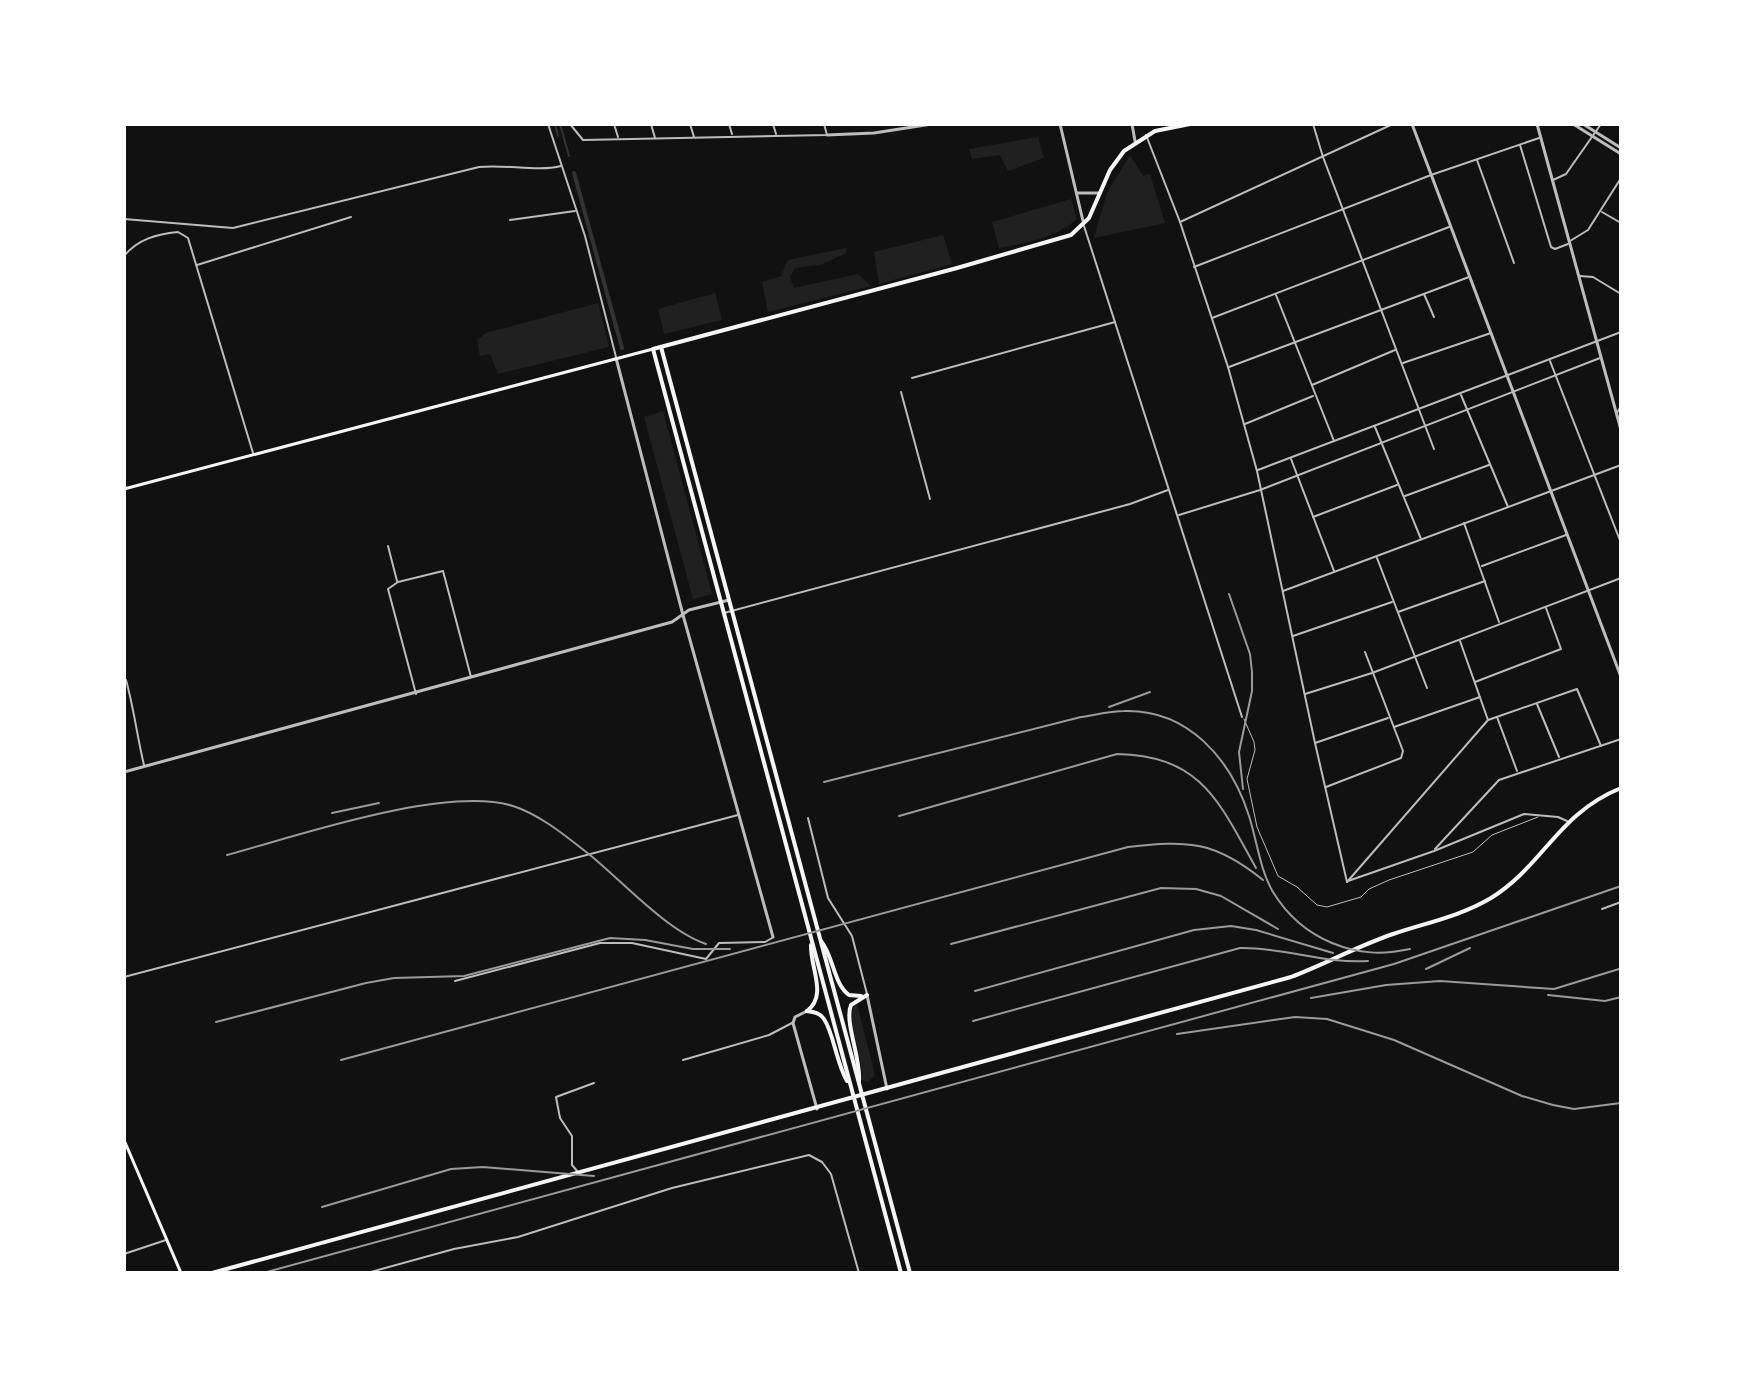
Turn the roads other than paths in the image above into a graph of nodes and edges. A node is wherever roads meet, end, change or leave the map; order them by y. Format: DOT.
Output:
graph roads {
  1 [pos="548,124"];
  2 [pos="570,124"];
  3 [pos="614,124"];
  4 [pos="651,124"];
  5 [pos="690,124"];
  6 [pos="729,124"];
  7 [pos="773,124"];
  8 [pos="824,124"];
  9 [pos="871,124"];
  10 [pos="932,124"];
  11 [pos="1060,124"];
  12 [pos="1132,124"];
  13 [pos="1190,124"];
  14 [pos="1313,124"];
  15 [pos="1393,124"];
  16 [pos="1412,124"];
  17 [pos="1537,124"];
  18 [pos="1573,124"];
  19 [pos="1583,124"];
  20 [pos="1601,124"];
  21 [pos="919,125"];
  22 [pos="874,133"];
  23 [pos="1594,134"];
  24 [pos="776,135"];
  25 [pos="827,135"];
  26 [pos="1146,135"];
  27 [pos="733,136"];
  28 [pos="1540,137"];
  29 [pos="618,139"];
  30 [pos="694,139"];
  31 [pos="656,140"];
  32 [pos="1135,141"];
  33 [pos="1520,144"];
  34 [pos="1621,148"];
  35 [pos="1621,154"];
  36 [pos="1323,157"];
  37 [pos="1476,159"];
  38 [pos="560,164"];
  39 [pos="1431,175"];
  40 [pos="1621,178"];
  41 [pos="1552,180"];
  42 [pos="1077,193"];
  43 [pos="1100,193"];
  44 [pos="1343,208"];
  45 [pos="577,211"];
  46 [pos="1601,211"];
  47 [pos="351,217"];
  48 [pos="124,219"];
  49 [pos="510,220"];
  50 [pos="1180,222"];
  51 [pos="1621,223"];
  52 [pos="1083,225"];
  53 [pos="1450,227"];
  54 [pos="1569,243"];
  55 [pos="124,256"];
  56 [pos="1362,260"];
  57 [pos="1514,263"];
  58 [pos="197,265"];
  59 [pos="1194,267"];
  60 [pos="1578,276"];
  61 [pos="1469,277"];
  62 [pos="1276,293"];
  63 [pos="1424,294"];
  64 [pos="1621,294"];
  65 [pos="1381,310"];
  66 [pos="1434,317"];
  67 [pos="1212,318"];
  68 [pos="1116,322"];
  69 [pos="1621,332"];
  70 [pos="1491,333"];
  71 [pos="1597,341"];
  72 [pos="1293,343"];
  73 [pos="661,347"];
  74 [pos="653,349"];
  75 [pos="1397,350"];
  76 [pos="616,358"];
  77 [pos="1601,358"];
  78 [pos="1549,359"];
  79 [pos="1402,363"];
  80 [pos="1228,367"];
  81 [pos="1507,375"];
  82 [pos="1556,375"];
  83 [pos="912,378"];
  84 [pos="1311,385"];
  85 [pos="1513,391"];
  86 [pos="901,392"];
  87 [pos="1461,394"];
  88 [pos="1315,395"];
  89 [pos="1621,406"];
  90 [pos="1467,408"];
  91 [pos="1420,409"];
  92 [pos="1616,414"];
  93 [pos="1244,424"];
  94 [pos="1426,425"];
  95 [pos="1375,426"];
  96 [pos="1621,430"];
  97 [pos="1334,442"];
  98 [pos="1381,442"];
  99 [pos="1434,449"];
  100 [pos="253,455"];
  101 [pos="1290,458"];
  102 [pos="1491,465"];
  103 [pos="1621,465"];
  104 [pos="1257,471"];
  105 [pos="1296,474"];
  106 [pos="1595,474"];
  107 [pos="1398,484"];
  108 [pos="124,489"];
  109 [pos="1170,490"];
  110 [pos="1260,490"];
  111 [pos="1551,490"];
  112 [pos="699,492"];
  113 [pos="692,494"];
  114 [pos="1404,497"];
  115 [pos="930,499"];
  116 [pos="1508,507"];
  117 [pos="1178,515"];
  118 [pos="1313,517"];
  119 [pos="1464,523"];
  120 [pos="1567,535"];
  121 [pos="1421,539"];
  122 [pos="1621,543"];
  123 [pos="388,546"];
  124 [pos="1377,556"];
  125 [pos="1481,566"];
  126 [pos="1334,571"];
  127 [pos="1621,578"];
  128 [pos="1485,581"];
  129 [pos="398,582"];
  130 [pos="1282,591"];
  131 [pos="1588,591"];
  132 [pos="729,600"];
  133 [pos="1393,601"];
  134 [pos="721,602"];
  135 [pos="1546,607"];
  136 [pos="732,610"];
  137 [pos="724,613"];
  138 [pos="1397,613"];
  139 [pos="683,615"];
  140 [pos="1499,623"];
  141 [pos="1292,637"];
  142 [pos="1459,640"];
  143 [pos="1365,652"];
  144 [pos="1416,656"];
  145 [pos="1372,673"];
  146 [pos="1621,677"];
  147 [pos="471,678"];
  148 [pos="124,680"];
  149 [pos="1475,682"];
  150 [pos="1427,688"];
  151 [pos="416,694"];
  152 [pos="1304,695"];
  153 [pos="1480,697"];
  154 [pos="1537,703"];
  155 [pos="1242,717"];
  156 [pos="1389,717"];
  157 [pos="1497,717"];
  158 [pos="1488,720"];
  159 [pos="763,725"];
  160 [pos="755,727"];
  161 [pos="1393,727"];
  162 [pos="1621,739"];
  163 [pos="1315,743"];
  164 [pos="1601,746"];
  165 [pos="1559,758"];
  166 [pos="145,766"];
  167 [pos="124,772"];
  168 [pos="1518,772"];
  169 [pos="1325,787"];
  170 [pos="1621,788"];
  171 [pos="740,814"];
  172 [pos="1542,816"];
  173 [pos="808,818"];
  174 [pos="1567,821"];
  175 [pos="1434,851"];
  176 [pos="1347,882"];
  177 [pos="1621,902"];
  178 [pos="1602,909"];
  179 [pos="773,937"];
  180 [pos="818,937"];
  181 [pos="812,939"];
  182 [pos="124,977"];
  183 [pos="455,981"];
  184 [pos="867,995"];
  185 [pos="807,1011"];
  186 [pos="793,1023"];
  187 [pos="683,1060"];
  188 [pos="594,1083"];
  189 [pos="859,1084"];
  190 [pos="850,1087"];
  191 [pos="887,1090"];
  192 [pos="819,1108"];
  193 [pos="124,1140"];
  194 [pos="579,1173"];
  195 [pos="167,1240"];
  196 [pos="124,1254"];
  197 [pos="181,1273"];
  198 [pos="212,1273"];
  199 [pos="367,1273"];
  200 [pos="859,1273"];
  201 [pos="901,1273"];
  202 [pos="910,1273"];
  1 -- 38 [label="street"];
  2 -- 29 [label="street"];
  3 -- 29 [label="street"];
  4 -- 31 [label="street"];
  5 -- 30 [label="street"];
  6 -- 27 [label="street"];
  7 -- 24 [label="street"];
  8 -- 25 [label="street"];
  9 -- 22 [label="street"];
  10 -- 21 [label="street"];
  11 -- 42 [label="street"];
  12 -- 32 [label="street"];
  13 -- 26 [label="main road"];
  14 -- 36 [label="street"];
  15 -- 36 [label="street"];
  16 -- 39 [label="street"];
  17 -- 28 [label="street"];
  18 -- 23 [label="street"];
  19 -- 23 [label="street"];
  20 -- 23 [label="street"];
  21 -- 22 [label="street"];
  22 -- 25 [label="street"];
  23 -- 34 [label="street"];
  23 -- 35 [label="street"];
  23 -- 41 [label="street"];
  24 -- 25 [label="street"];
  24 -- 27 [label="street"];
  26 -- 32 [label="main road"];
  26 -- 50 [label="street"];
  27 -- 30 [label="street"];
  28 -- 33 [label="street"];
  28 -- 41 [label="street"];
  29 -- 31 [label="street"];
  30 -- 31 [label="street"];
  32 -- 43 [label="main road"];
  33 -- 37 [label="street"];
  33 -- 54 [label="street"];
  36 -- 44 [label="street"];
  36 -- 50 [label="street"];
  37 -- 39 [label="street"];
  37 -- 57 [label="street"];
  38 -- 45 [label="street"];
  38 -- 48 [label="street"];
  39 -- 44 [label="street"];
  39 -- 53 [label="street"];
  40 -- 46 [label="street"];
  41 -- 54 [label="street"];
  42 -- 43 [label="street"];
  42 -- 52 [label="street"];
  43 -- 52 [label="main road"];
  44 -- 56 [label="street"];
  44 -- 59 [label="street"];
  45 -- 49 [label="street"];
  45 -- 76 [label="street"];
  46 -- 51 [label="street"];
  46 -- 54 [label="street"];
  47 -- 58 [label="street"];
  50 -- 59 [label="street"];
  52 -- 68 [label="street"];
  52 -- 73 [label="main road"];
  53 -- 56 [label="street"];
  53 -- 61 [label="street"];
  54 -- 60 [label="street"];
  55 -- 58 [label="street"];
  56 -- 62 [label="street"];
  56 -- 65 [label="street"];
  58 -- 100 [label="street"];
  59 -- 67 [label="street"];
  60 -- 64 [label="street"];
  60 -- 71 [label="street"];
  61 -- 63 [label="street"];
  61 -- 70 [label="street"];
  62 -- 67 [label="street"];
  62 -- 72 [label="street"];
  63 -- 65 [label="street"];
  63 -- 66 [label="street"];
  65 -- 72 [label="street"];
  65 -- 75 [label="street"];
  67 -- 80 [label="street"];
  68 -- 83 [label="street"];
  68 -- 109 [label="street"];
  69 -- 71 [label="street"];
  70 -- 79 [label="street"];
  70 -- 81 [label="street"];
  71 -- 77 [label="street"];
  71 -- 78 [label="street"];
  72 -- 80 [label="street"];
  72 -- 84 [label="street"];
  73 -- 74 [label="main road"];
  73 -- 112 [label="main road"];
  74 -- 76 [label="main road"];
  74 -- 113 [label="main road"];
  75 -- 79 [label="street"];
  75 -- 84 [label="street"];
  76 -- 100 [label="main road"];
  76 -- 139 [label="street"];
  77 -- 82 [label="street"];
  77 -- 92 [label="street"];
  78 -- 81 [label="street"];
  78 -- 82 [label="street"];
  79 -- 91 [label="street"];
  80 -- 93 [label="street"];
  81 -- 85 [label="street"];
  81 -- 87 [label="street"];
  82 -- 85 [label="street"];
  82 -- 106 [label="street"];
  84 -- 88 [label="street"];
  85 -- 90 [label="street"];
  85 -- 111 [label="street"];
  86 -- 115 [label="street"];
  87 -- 90 [label="street"];
  87 -- 91 [label="street"];
  88 -- 93 [label="street"];
  88 -- 97 [label="street"];
  89 -- 92 [label="street"];
  90 -- 94 [label="street"];
  90 -- 102 [label="street"];
  91 -- 94 [label="street"];
  91 -- 95 [label="street"];
  92 -- 96 [label="street"];
  93 -- 104 [label="street"];
  94 -- 98 [label="street"];
  94 -- 99 [label="street"];
  95 -- 97 [label="street"];
  95 -- 98 [label="street"];
  97 -- 101 [label="street"];
  98 -- 105 [label="street"];
  98 -- 107 [label="street"];
  100 -- 108 [label="main road"];
  101 -- 104 [label="street"];
  101 -- 105 [label="street"];
  102 -- 114 [label="street"];
  102 -- 116 [label="street"];
  103 -- 106 [label="street"];
  104 -- 110 [label="street"];
  105 -- 110 [label="street"];
  105 -- 118 [label="street"];
  106 -- 111 [label="street"];
  106 -- 122 [label="street"];
  107 -- 114 [label="street"];
  107 -- 118 [label="street"];
  109 -- 117 [label="street"];
  109 -- 136 [label="street"];
  110 -- 117 [label="street"];
  110 -- 130 [label="street"];
  111 -- 116 [label="street"];
  111 -- 120 [label="street"];
  112 -- 113 [label="main road"];
  112 -- 132 [label="main road"];
  113 -- 134 [label="main road"];
  114 -- 121 [label="street"];
  116 -- 119 [label="street"];
  117 -- 155 [label="street"];
  118 -- 126 [label="street"];
  119 -- 121 [label="street"];
  119 -- 125 [label="street"];
  120 -- 125 [label="street"];
  120 -- 131 [label="street"];
  121 -- 124 [label="street"];
  123 -- 129 [label="street"];
  124 -- 126 [label="street"];
  124 -- 133 [label="street"];
  125 -- 128 [label="street"];
  126 -- 130 [label="street"];
  127 -- 131 [label="street"];
  128 -- 138 [label="street"];
  128 -- 140 [label="street"];
  129 -- 147 [label="street"];
  129 -- 151 [label="street"];
  130 -- 141 [label="street"];
  131 -- 135 [label="street"];
  131 -- 146 [label="street"];
  132 -- 134 [label="street"];
  132 -- 136 [label="main road"];
  133 -- 138 [label="street"];
  133 -- 141 [label="street"];
  134 -- 137 [label="main road"];
  134 -- 139 [label="street"];
  135 -- 140 [label="street"];
  135 -- 149 [label="street"];
  136 -- 137 [label="street"];
  136 -- 159 [label="main road"];
  137 -- 160 [label="main road"];
  138 -- 144 [label="street"];
  139 -- 147 [label="street"];
  139 -- 171 [label="street"];
  140 -- 142 [label="street"];
  141 -- 152 [label="street"];
  142 -- 144 [label="street"];
  142 -- 149 [label="street"];
  143 -- 145 [label="street"];
  144 -- 145 [label="street"];
  144 -- 150 [label="street"];
  145 -- 152 [label="street"];
  145 -- 156 [label="street"];
  147 -- 151 [label="street"];
  148 -- 166 [label="street"];
  149 -- 153 [label="street"];
  151 -- 166 [label="street"];
  152 -- 163 [label="street"];
  153 -- 158 [label="street"];
  153 -- 161 [label="street"];
  154 -- 157 [label="street"];
  154 -- 164 [label="street"];
  154 -- 165 [label="street"];
  155 -- 172 [label="lane"];
  156 -- 161 [label="street"];
  156 -- 163 [label="street"];
  157 -- 158 [label="street"];
  157 -- 168 [label="street"];
  158 -- 176 [label="street"];
  159 -- 160 [label="main road"];
  159 -- 180 [label="main road"];
  160 -- 181 [label="main road"];
  161 -- 169 [label="street"];
  162 -- 164 [label="street"];
  163 -- 169 [label="street"];
  164 -- 165 [label="street"];
  165 -- 168 [label="street"];
  166 -- 167 [label="street"];
  168 -- 175 [label="street"];
  169 -- 176 [label="street"];
  170 -- 174 [label="main road"];
  171 -- 179 [label="street"];
  171 -- 182 [label="street"];
  172 -- 174 [label="street"];
  172 -- 175 [label="street"];
  173 -- 184 [label="street"];
  174 -- 191 [label="main road"];
  175 -- 176 [label="street"];
  177 -- 178 [label="street"];
  179 -- 183 [label="street"];
  180 -- 184 [label="main road"];
  180 -- 189 [label="main road"];
  181 -- 185 [label="main road"];
  181 -- 190 [label="main road"];
  184 -- 189 [label="main road"];
  184 -- 191 [label="street"];
  185 -- 186 [label="street"];
  185 -- 190 [label="main road"];
  186 -- 187 [label="street"];
  186 -- 192 [label="street"];
  188 -- 194 [label="street"];
  189 -- 202 [label="main road"];
  190 -- 201 [label="main road"];
  191 -- 192 [label="main road"];
  192 -- 194 [label="main road"];
  193 -- 195 [label="main road"];
  194 -- 198 [label="main road"];
  195 -- 196 [label="street"];
  195 -- 197 [label="main road"];
  199 -- 200 [label="street"];
}
